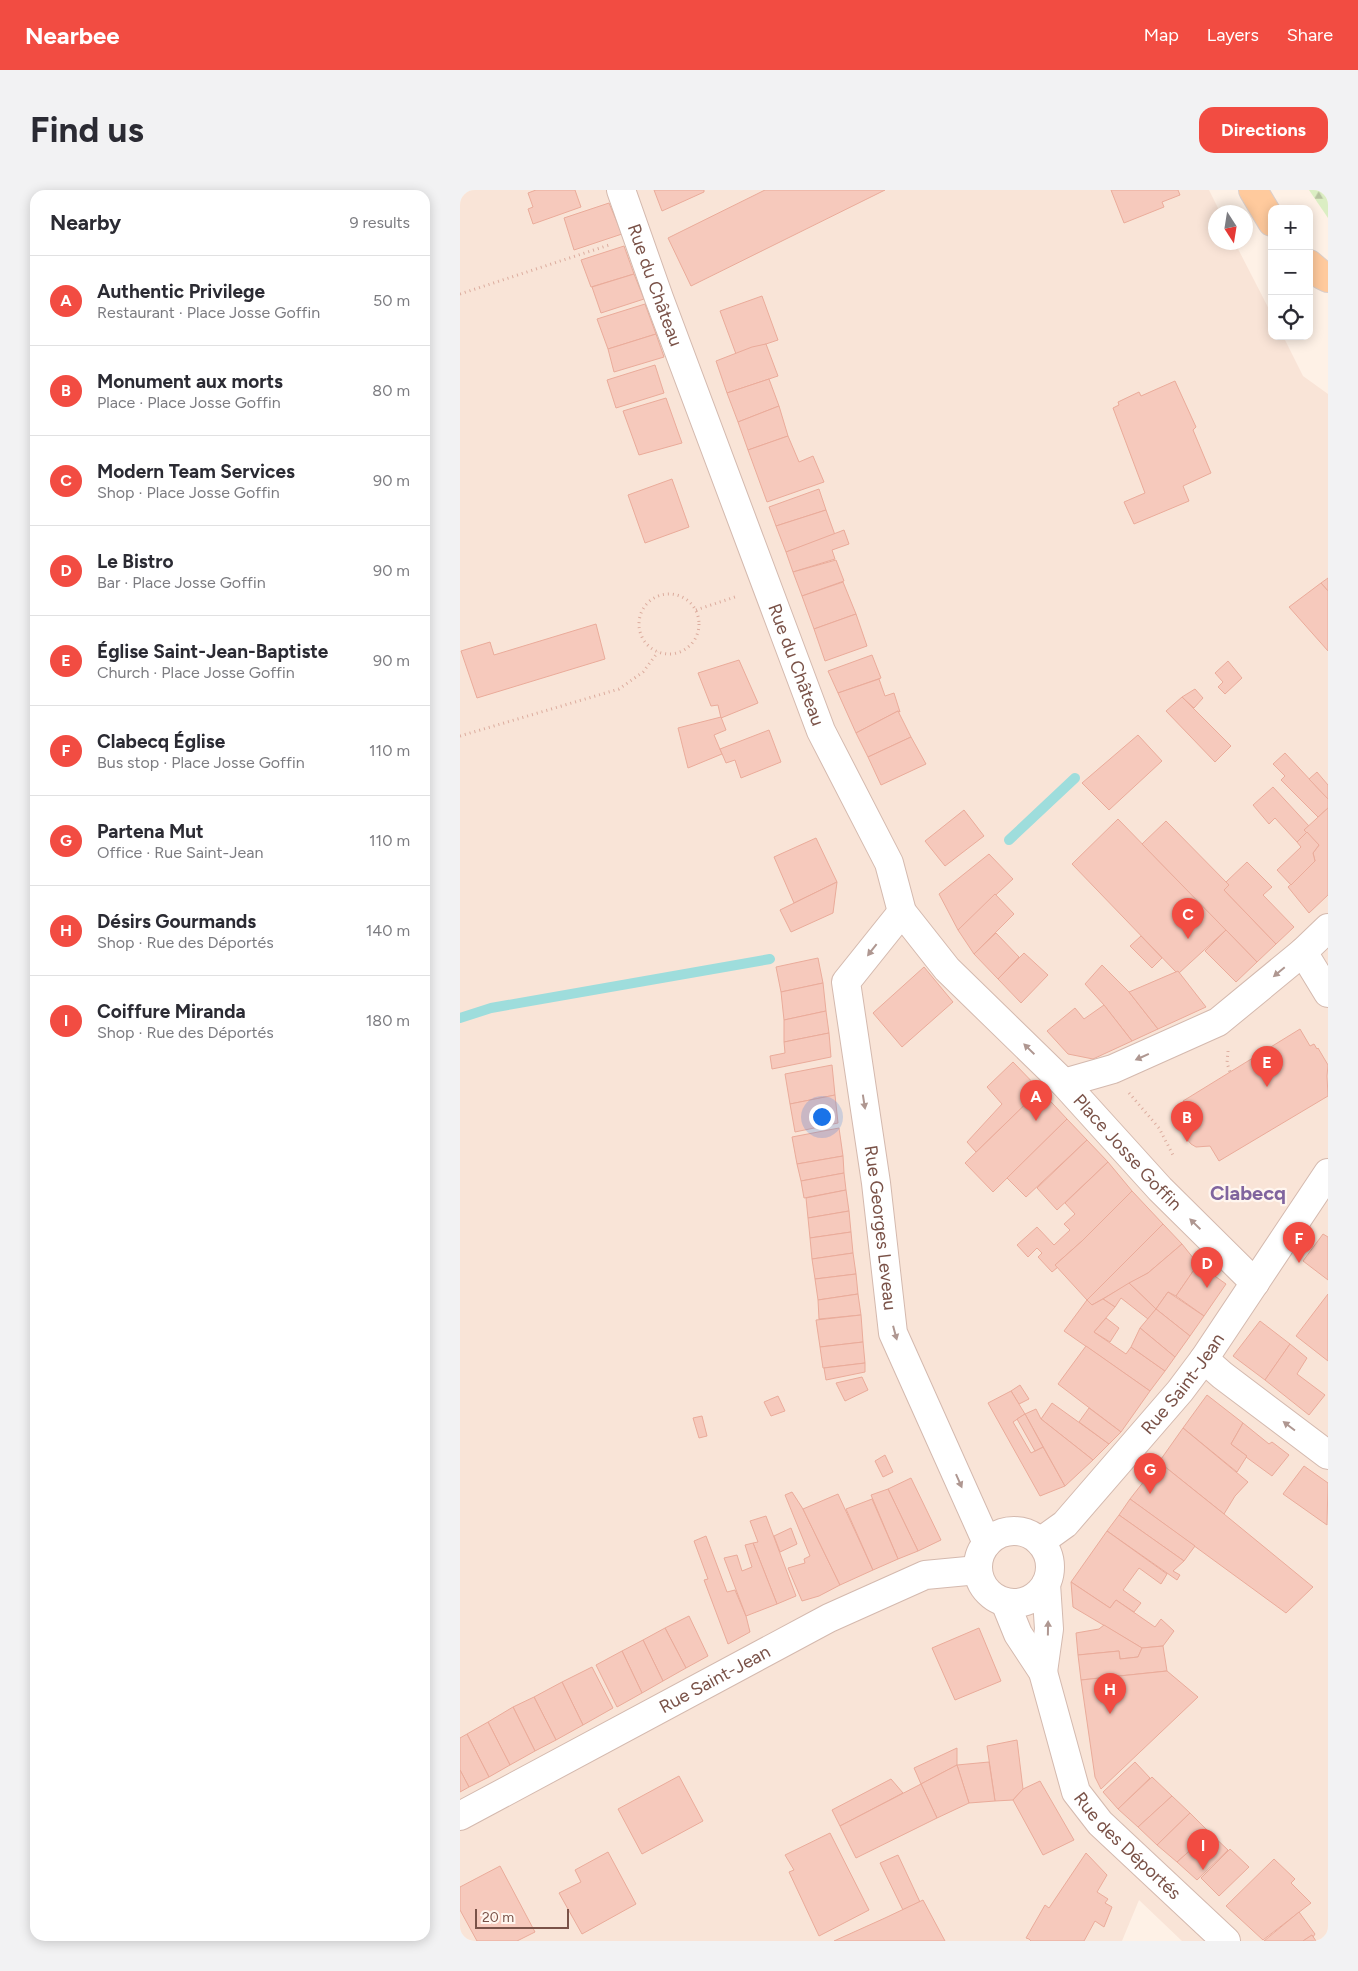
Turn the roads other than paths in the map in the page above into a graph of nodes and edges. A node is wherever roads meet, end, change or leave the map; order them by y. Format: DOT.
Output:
graph roads {
  1 [pos="621,190"];
  2 [pos="1253,190"];
  3 [pos="1268,215"];
  4 [pos="1313,268"];
  5 [pos="1328,278"];
  6 [pos="902,912"];
  7 [pos="1328,928"];
  8 [pos="1303,952"];
  9 [pos="1328,993"];
  10 [pos="1064,1083"];
  11 [pos="1328,1173"];
  12 [pos="1255,1283"];
  13 [pos="1204,1359"];
  14 [pos="1328,1455"];
  15 [pos="1040,1542"];
  16 [pos="987,1543"];
  17 [pos="978,1570"];
  18 [pos="1046,1584"];
  19 [pos="1005,1602"];
  20 [pos="1043,1672"];
  21 [pos="460,1816"];
  22 [pos="1226,1941"];
  1 -- 6 [label="street, Rue du Château"];
  2 -- 3 [label="main road"];
  4 -- 5 [label="main road"];
  10 -- 6 [label="street, Rue du Château, one-way"];
  6 -- 16 [label="street, Rue Georges Leveau, one-way"];
  7 -- 8 [label="street, Place Josse Goffin"];
  8 -- 9 [label="street"];
  8 -- 10 [label="street, Place Josse Goffin, one-way"];
  12 -- 10 [label="street, Place Josse Goffin, one-way"];
  11 -- 12 [label="street"];
  12 -- 13 [label="street, Rue Saint-Jean"];
  14 -- 13 [label="street, one-way"];
  13 -- 15 [label="street, Rue Saint-Jean"];
  15 -- 16 [label="street"];
  15 -- 18 [label="street"];
  16 -- 17 [label="street"];
  17 -- 19 [label="street"];
  17 -- 21 [label="street, Rue Saint-Jean"];
  18 -- 19 [label="street"];
  20 -- 18 [label="street, Rue des Déportés, one-way"];
  19 -- 20 [label="street, Rue des Déportés"];
  20 -- 22 [label="street, Rue des Déportés"];
}
